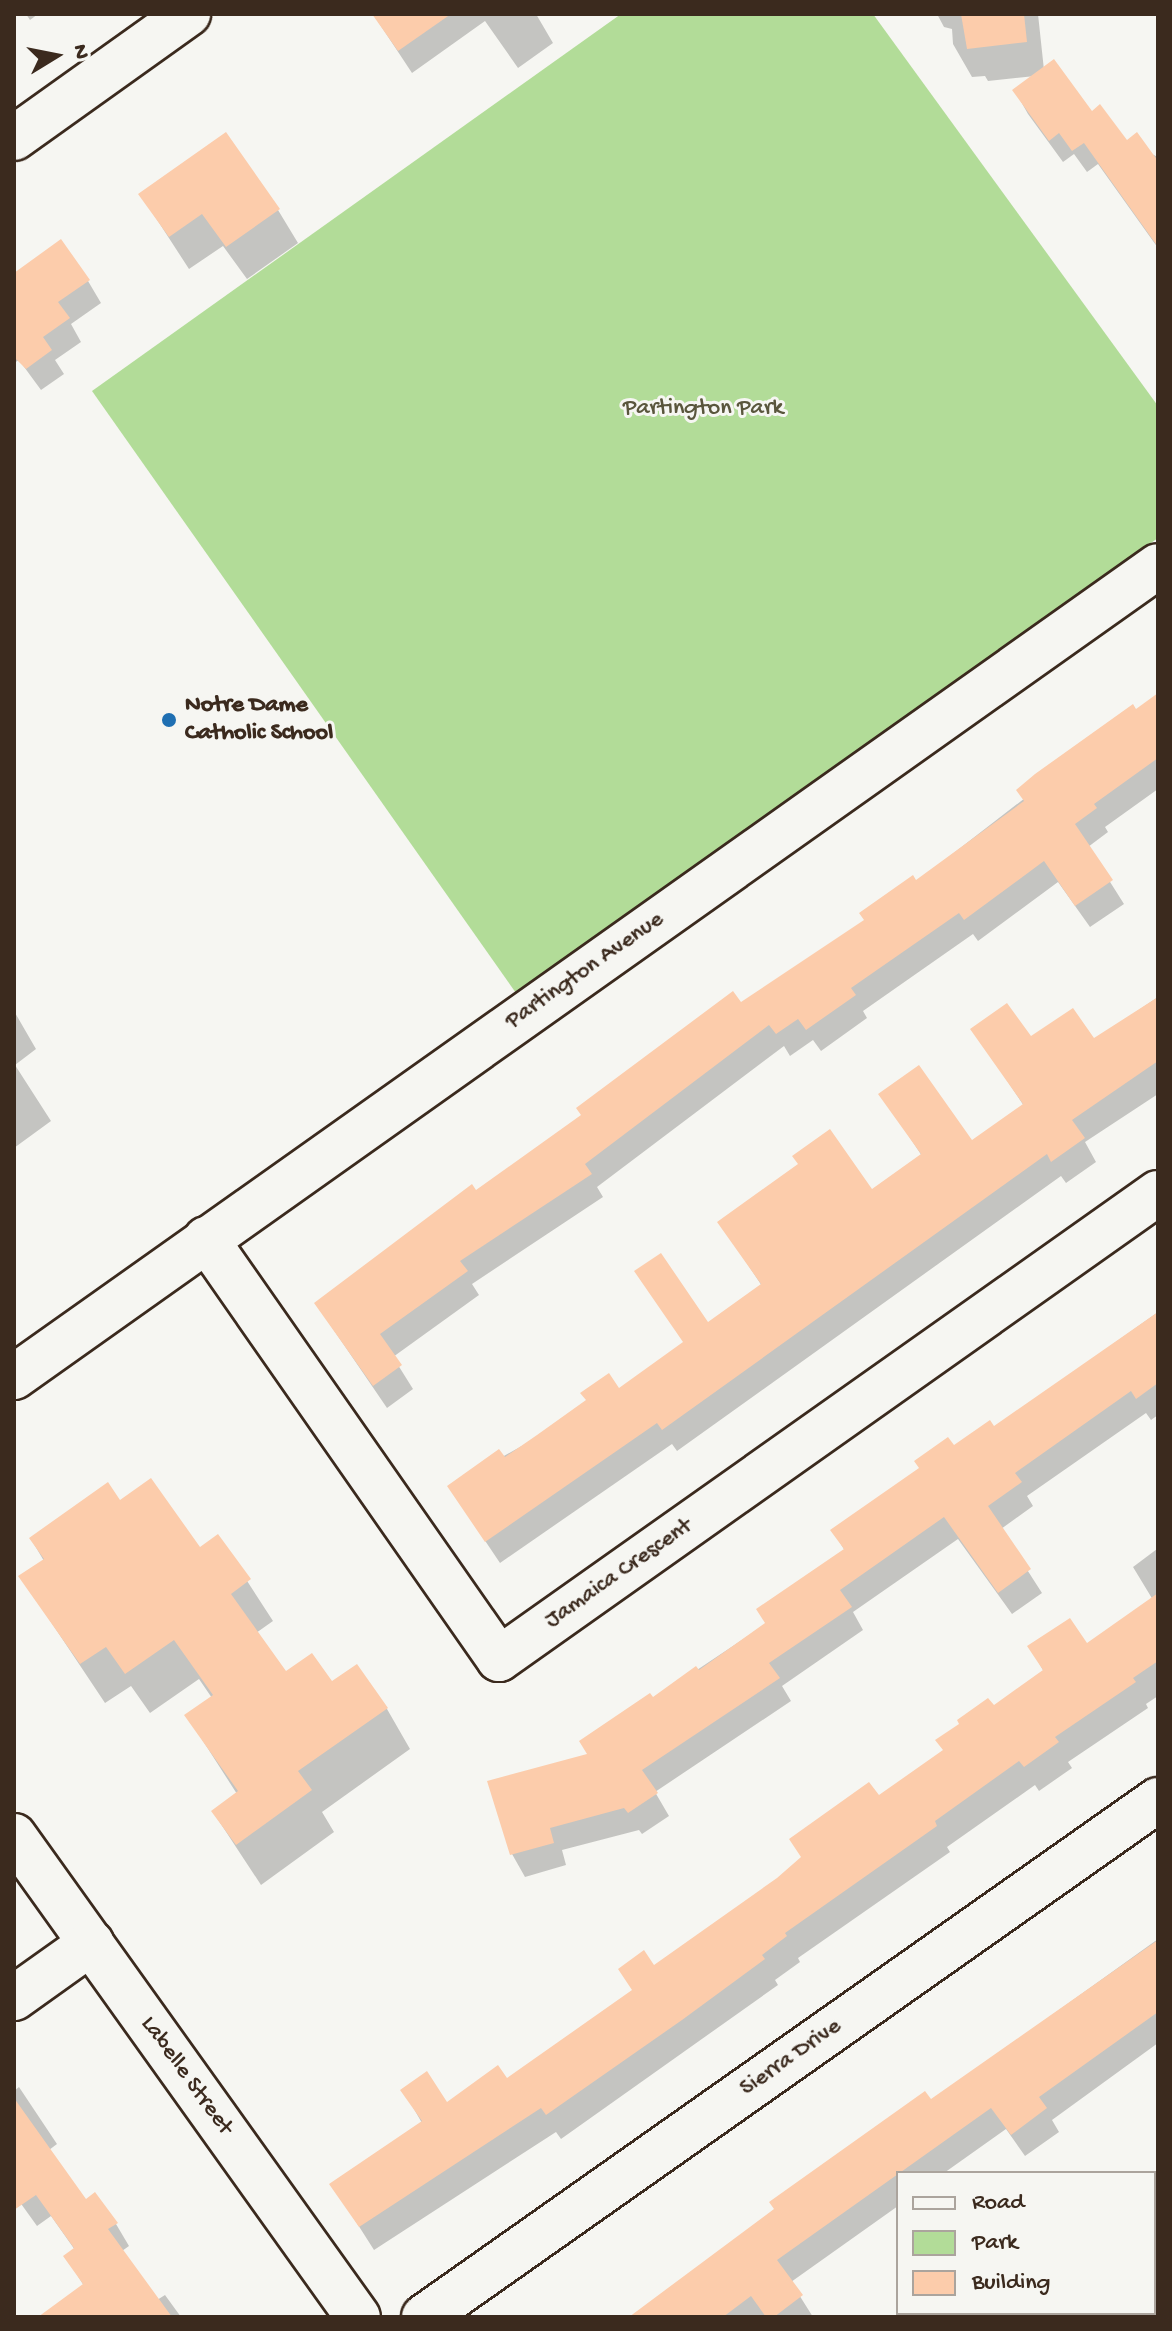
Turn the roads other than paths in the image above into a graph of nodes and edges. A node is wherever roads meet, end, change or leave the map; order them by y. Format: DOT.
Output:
graph roads {
  1 [pos="188,14"];
  2 [pos="14,138"];
  3 [pos="1158,566"];
  4 [pos="1158,1193"];
  5 [pos="206,1239"];
  6 [pos="14,1377"];
  7 [pos="1158,1800"];
  8 [pos="14,1836"];
  9 [pos="91,1943"];
  10 [pos="14,1998"];
  11 [pos="358,2317"];
  12 [pos="424,2317"];
  1 -- 2 [label="street"];
  3 -- 5 [label="street, Partington Avenue"];
  4 -- 5 [label="street, Jamaica Crescent"];
  5 -- 6 [label="street, Partington Avenue"];
  7 -- 12 [label="street, Sierra Drive"];
  8 -- 9 [label="street, Labelle Street"];
  9 -- 10 [label="street"];
  9 -- 11 [label="street, Labelle Street"];
}
